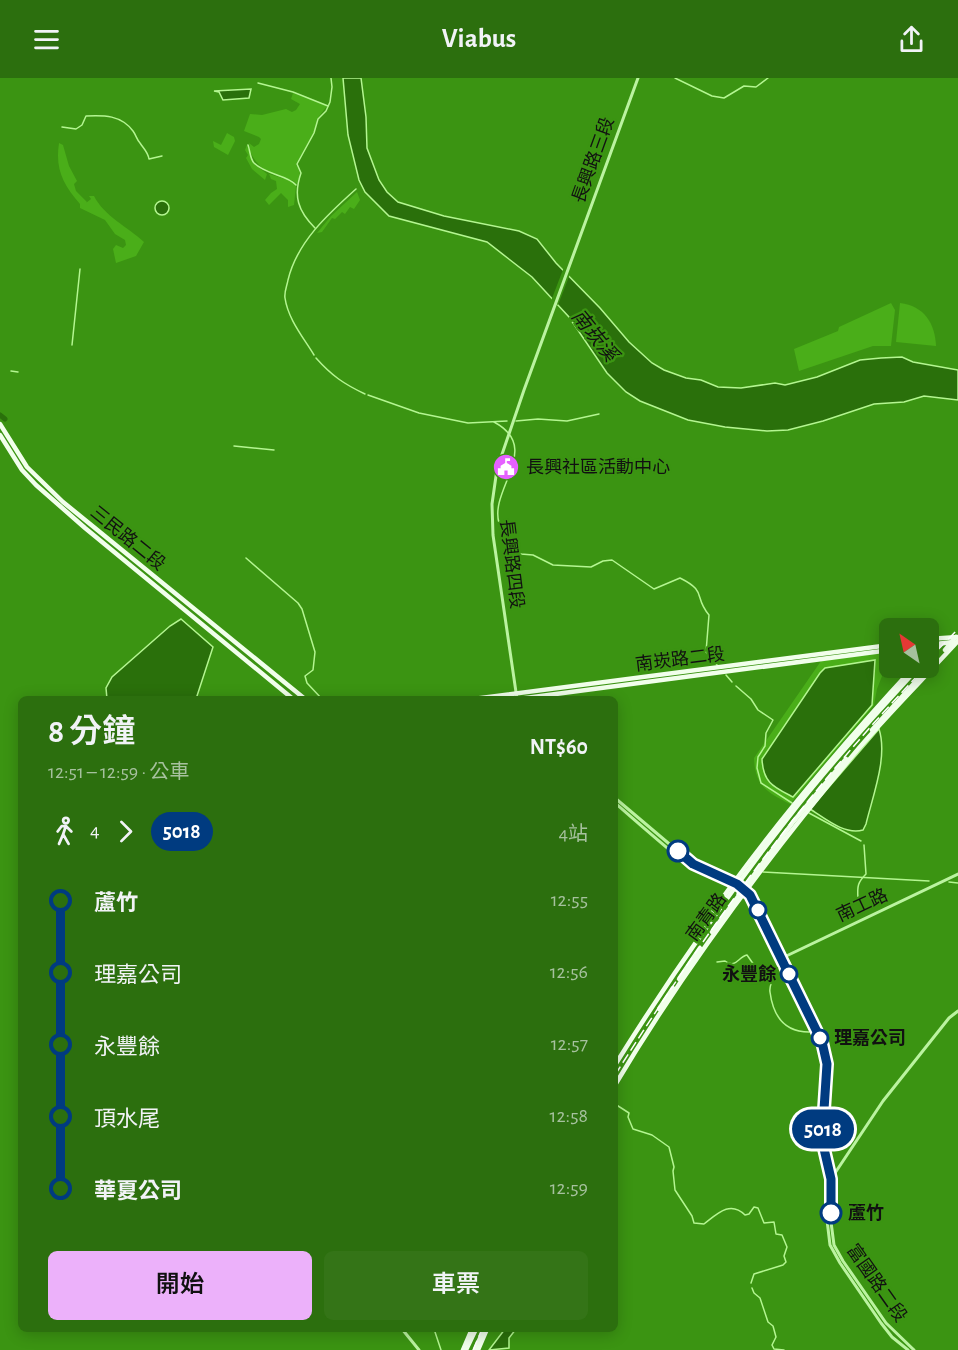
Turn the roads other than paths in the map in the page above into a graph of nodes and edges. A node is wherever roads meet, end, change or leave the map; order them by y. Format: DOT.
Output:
graph roads {
  1 [pos="638,78"];
  2 [pos="555,303"];
  3 [pos="0,424"];
  4 [pos="1,437"];
  5 [pos="0,445"];
  6 [pos="957,640"];
  7 [pos="939,641"];
  8 [pos="942,641"];
  9 [pos="939,642"];
  10 [pos="939,643"];
  11 [pos="939,644"];
  12 [pos="879,647"];
  13 [pos="879,651"];
  14 [pos="939,657"];
  15 [pos="904,678"];
  16 [pos="909,678"];
  17 [pos="918,678"];
  18 [pos="289,696"];
  19 [pos="301,696"];
  20 [pos="516,696"];
  21 [pos="530,696"];
  22 [pos="532,696"];
  23 [pos="844,750"];
  24 [pos="832,759"];
  25 [pos="844,761"];
  26 [pos="840,771"];
  27 [pos="618,804"];
  28 [pos="796,824"];
  29 [pos="785,833"];
  30 [pos="750,861"];
  31 [pos="958,874"];
  32 [pos="744,875"];
  33 [pos="735,885"];
  34 [pos="744,890"];
  35 [pos="780,959"];
  36 [pos="677,967"];
  37 [pos="666,979"];
  38 [pos="681,981"];
  39 [pos="672,989"];
  40 [pos="958,1011"];
  41 [pos="618,1055"];
  42 [pos="618,1060"];
  43 [pos="618,1075"];
  44 [pos="618,1080"];
  45 [pos="829,1180"];
  46 [pos="404,1332"];
  47 [pos="473,1332"];
  48 [pos="485,1332"];
  49 [pos="418,1350"];
  50 [pos="465,1350"];
  51 [pos="477,1350"];
  52 [pos="908,1350"];
  53 [pos="914,1350"];
  1 -- 2 [label="street, 長興路三段"];
  2 -- 20 [label="street, 長興路四段"];
  3 -- 19 [label="main road, 三民路二段"];
  4 -- 5 [label="main road"];
  4 -- 18 [label="main road, 三民路二段"];
  6 -- 8 [label="main road"];
  6 -- 14 [label="main road, 南青路"];
  6 -- 26 [label="main road"];
  7 -- 8 [label="main road"];
  8 -- 9 [label="main road"];
  8 -- 10 [label="main road"];
  8 -- 11 [label="main road"];
  12 -- 21 [label="main road, 南崁路二段"];
  13 -- 22 [label="main road, 南崁路二段"];
  15 -- 24 [label="main road"];
  16 -- 23 [label="main road, 南青路"];
  17 -- 25 [label="main road, 南青路"];
  23 -- 24 [label="main road, 南青路"];
  23 -- 32 [label="main road, 南青路"];
  24 -- 30 [label="main road"];
  25 -- 26 [label="main road, 南青路"];
  25 -- 29 [label="main road, 南青路"];
  26 -- 28 [label="main road"];
  27 -- 33 [label="street"];
  28 -- 29 [label="main road, 南青路"];
  28 -- 34 [label="main road"];
  29 -- 34 [label="main road, 南青路"];
  30 -- 32 [label="main road, 南青路"];
  30 -- 33 [label="main road"];
  31 -- 35 [label="street, 南工路"];
  32 -- 33 [label="main road, 南青路"];
  33 -- 34 [label="street"];
  33 -- 36 [label="main road, 南青路"];
  33 -- 37 [label="main road"];
  34 -- 35 [label="street, 富國路二段"];
  34 -- 38 [label="main road"];
  34 -- 39 [label="main road, 南青路"];
  35 -- 45 [label="street, 富國路二段"];
  36 -- 37 [label="main road, 南青路"];
  36 -- 42 [label="main road, 南青路"];
  37 -- 41 [label="main road"];
  38 -- 39 [label="main road, 南青路"];
  38 -- 44 [label="main road"];
  39 -- 43 [label="main road, 南青路"];
  40 -- 45 [label="street"];
  45 -- 52 [label="street, 富國路二段"];
  45 -- 53 [label="street, 富國路二段"];
  46 -- 49 [label="street"];
  47 -- 50 [label="main road"];
  48 -- 51 [label="main road"];
}
